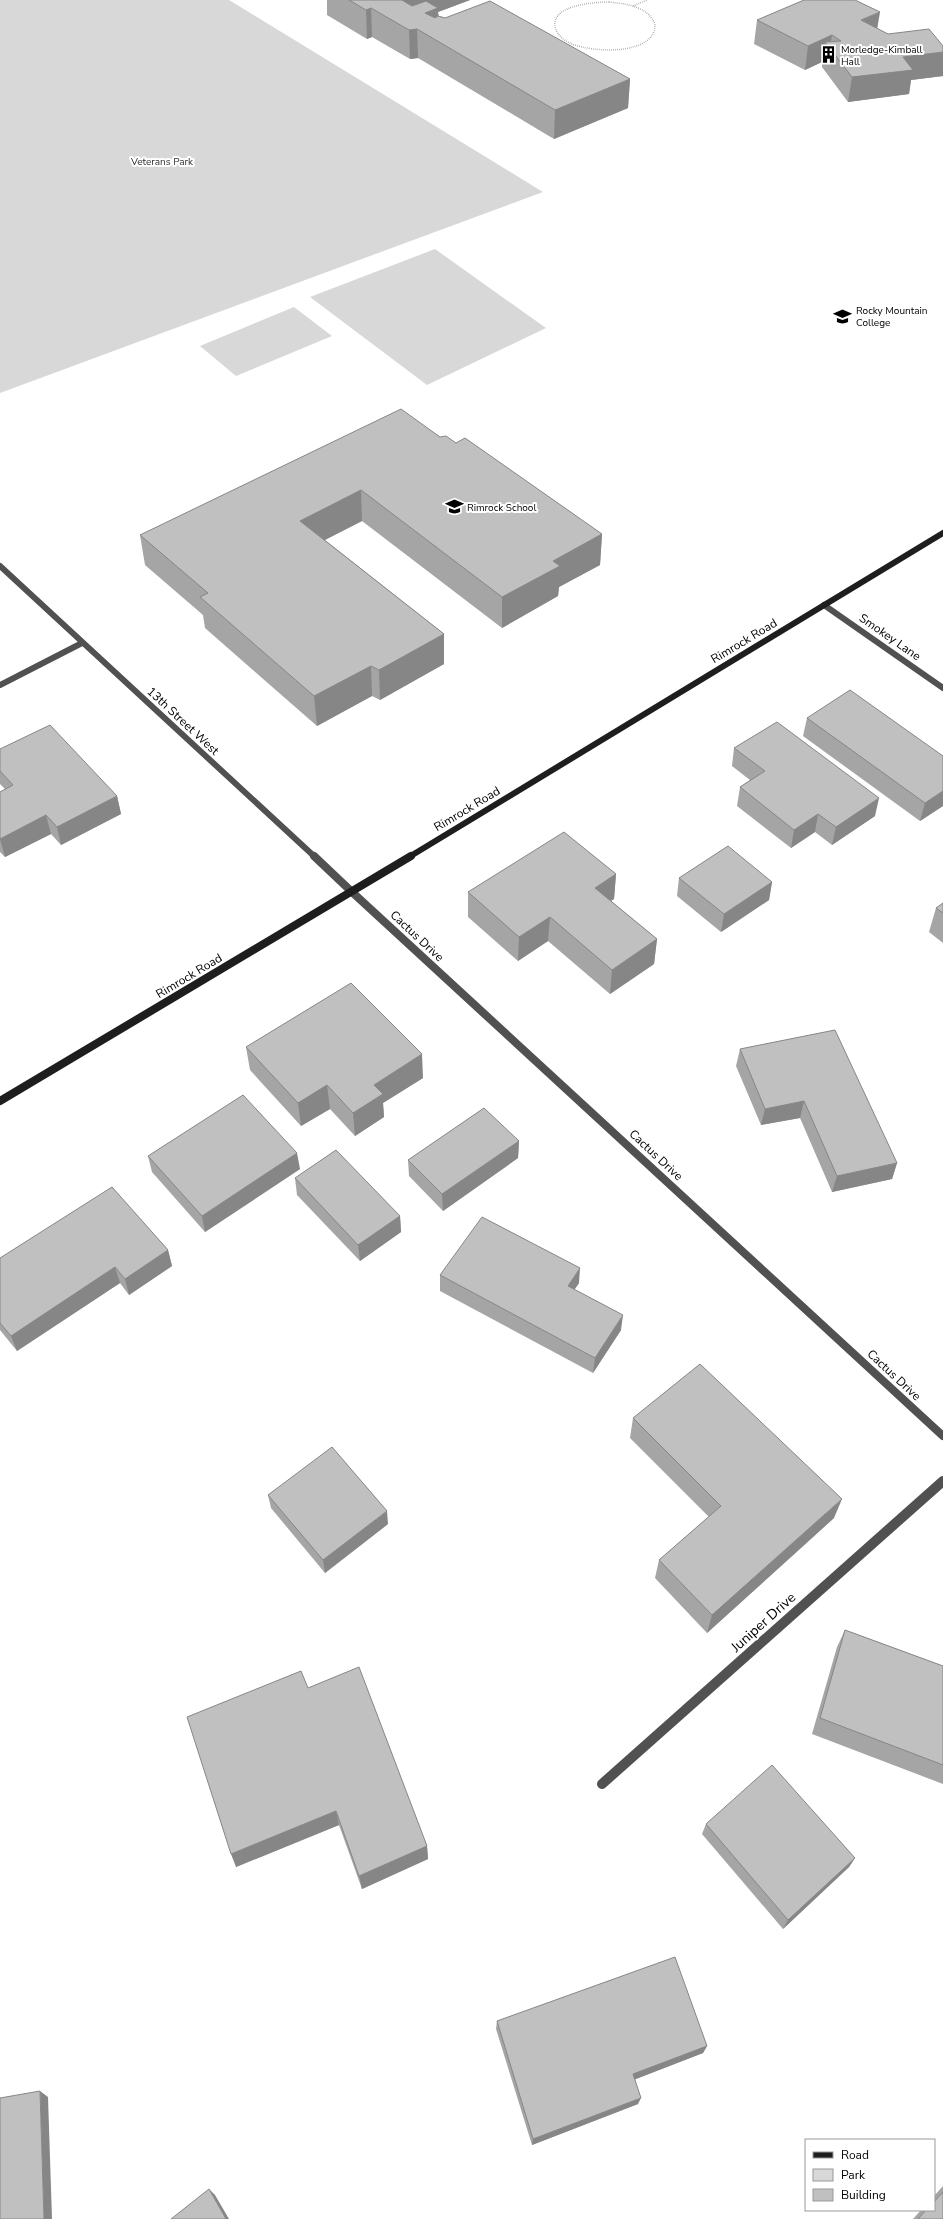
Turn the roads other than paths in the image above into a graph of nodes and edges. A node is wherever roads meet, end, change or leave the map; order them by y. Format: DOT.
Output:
graph roads {
  1 [pos="943,533"];
  2 [pos="0,566"];
  3 [pos="824,605"];
  4 [pos="82,643"];
  5 [pos="0,685"];
  6 [pos="943,688"];
  7 [pos="352,892"];
  8 [pos="0,1101"];
  9 [pos="943,1436"];
  10 [pos="943,1481"];
  11 [pos="602,1784"];
  1 -- 3 [label="main road, Rimrock Road"];
  2 -- 4 [label="street, 13th Street West"];
  3 -- 6 [label="street, Smokey Lane"];
  3 -- 7 [label="main road, Rimrock Road"];
  4 -- 5 [label="street"];
  4 -- 7 [label="street, 13th Street West"];
  7 -- 8 [label="main road, Rimrock Road"];
  7 -- 9 [label="street, Cactus Drive"];
  10 -- 11 [label="street, Juniper Drive"];
}
